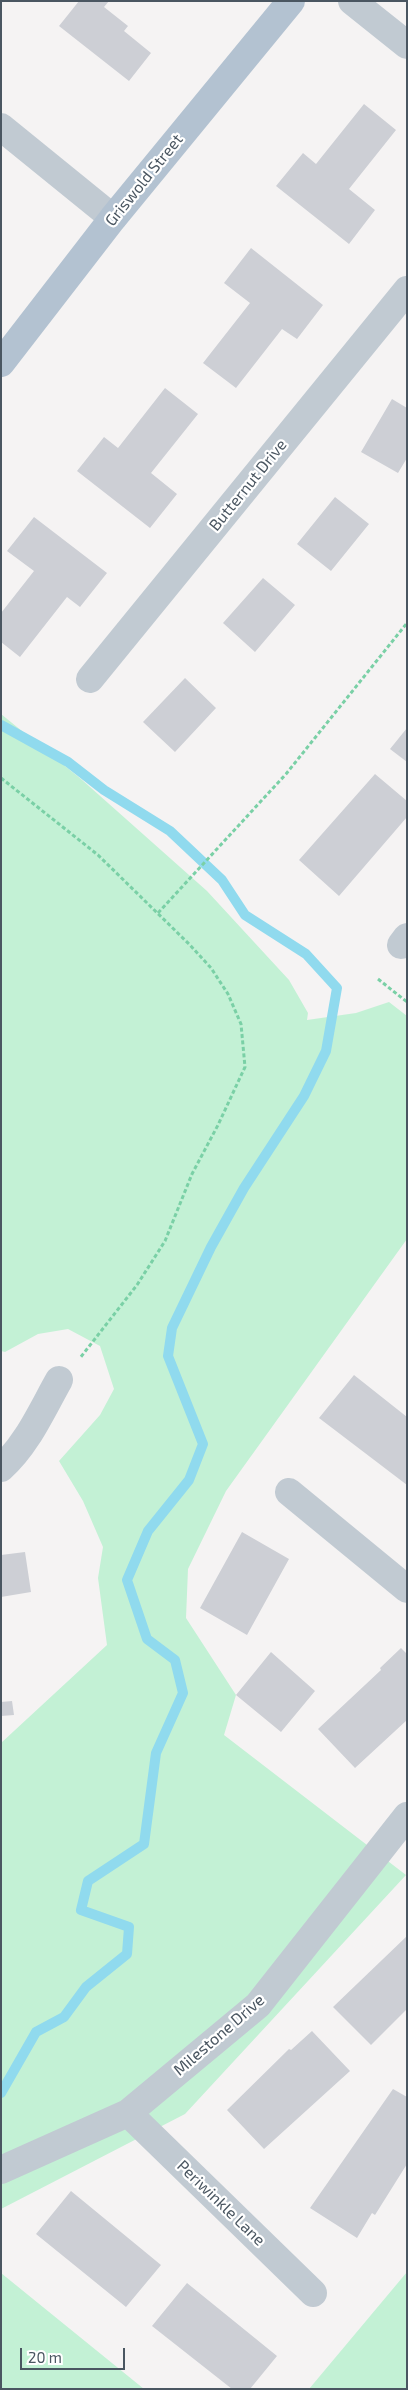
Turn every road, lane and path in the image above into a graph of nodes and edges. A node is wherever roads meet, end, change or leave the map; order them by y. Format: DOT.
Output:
graph roads {
  1 [pos="291,1"];
  2 [pos="352,1"];
  3 [pos="407,45"];
  4 [pos="1,127"];
  5 [pos="113,218"];
  6 [pos="407,290"];
  7 [pos="1,363"];
  8 [pos="407,623"];
  9 [pos="90,679"];
  10 [pos="1,778"];
  11 [pos="158,913"];
  12 [pos="378,979"];
  13 [pos="407,1002"];
  14 [pos="59,1380"];
  15 [pos="1,1468"];
  16 [pos="289,1492"];
  17 [pos="407,1589"];
  18 [pos="405,1822"];
  19 [pos="128,2114"];
  20 [pos="1,2170"];
  21 [pos="313,2293"];
  1 -- 5 [label="main road, Griswold Street"];
  2 -- 3 [label="street"];
  4 -- 5 [label="street"];
  5 -- 7 [label="main road, Griswold Street"];
  6 -- 9 [label="street, Butternut Drive"];
  8 -- 11 [label="path"];
  10 -- 11 [label="path"];
  11 -- 14 [label="path"];
  12 -- 13 [label="path"];
  14 -- 15 [label="street"];
  16 -- 17 [label="street"];
  18 -- 19 [label="street, Milestone Drive"];
  19 -- 20 [label="street, Milestone Drive"];
  19 -- 21 [label="street, Periwinkle Lane"];
}
